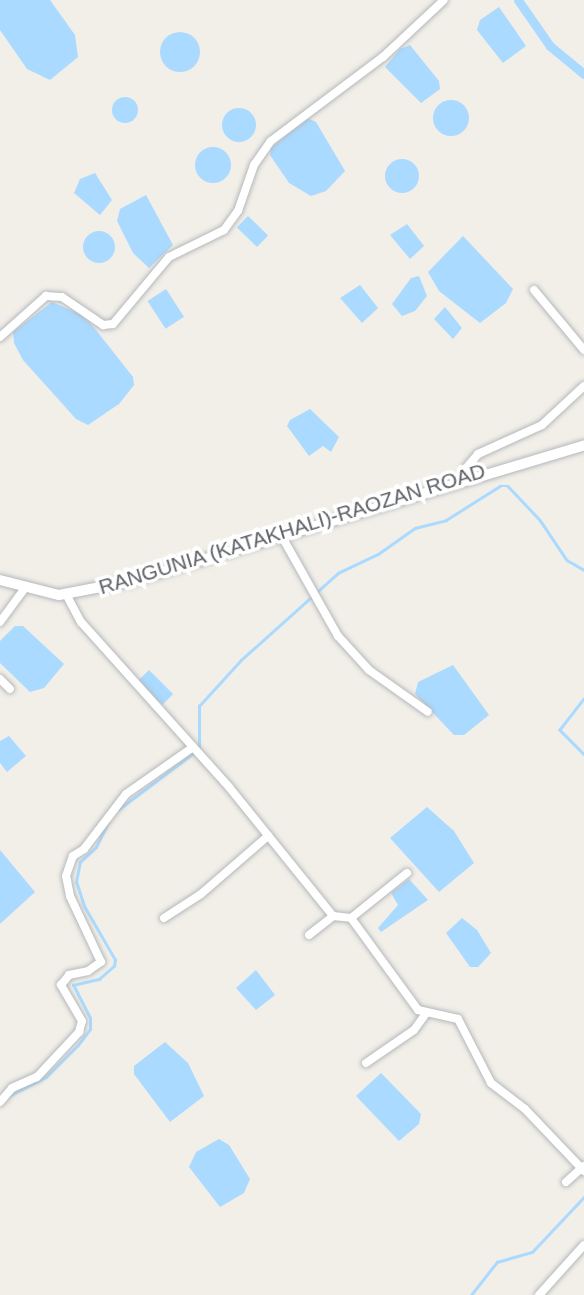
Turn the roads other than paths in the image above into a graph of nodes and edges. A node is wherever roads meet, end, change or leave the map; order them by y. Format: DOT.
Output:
graph roads {
  1 [pos="444,0"];
  2 [pos="534,290"];
  3 [pos="0,337"];
  4 [pos="584,350"];
  5 [pos="584,386"];
  6 [pos="584,445"];
  7 [pos="467,477"];
  8 [pos="281,535"];
  9 [pos="0,580"];
  10 [pos="25,588"];
  11 [pos="66,594"];
  12 [pos="0,622"];
  13 [pos="0,679"];
  14 [pos="10,689"];
  15 [pos="428,712"];
  16 [pos="193,747"];
  17 [pos="268,836"];
  18 [pos="407,873"];
  19 [pos="333,916"];
  20 [pos="164,918"];
  21 [pos="351,918"];
  22 [pos="309,935"];
  23 [pos="427,1012"];
  24 [pos="366,1063"];
  25 [pos="0,1102"];
  26 [pos="583,1168"];
  27 [pos="566,1182"];
  28 [pos="584,1245"];
  29 [pos="538,1295"];
  1 -- 3 [label="street"];
  2 -- 4 [label="street"];
  5 -- 7 [label="street"];
  6 -- 7 [label="main road, RANGUNIA (KATAKHALI)-RAOZAN ROAD"];
  7 -- 8 [label="main road, RANGUNIA (KATAKHALI)-RAOZAN ROAD"];
  8 -- 11 [label="main road, RANGUNIA (KATAKHALI)-RAOZAN ROAD"];
  8 -- 15 [label="street"];
  9 -- 10 [label="main road, RANGUNIA (KATAKHALI)-RAOZAN ROAD"];
  10 -- 11 [label="main road, RANGUNIA (KATAKHALI)-RAOZAN ROAD"];
  10 -- 12 [label="street"];
  11 -- 16 [label="street"];
  13 -- 14 [label="street"];
  16 -- 17 [label="street"];
  16 -- 25 [label="street"];
  17 -- 19 [label="street"];
  17 -- 20 [label="street"];
  18 -- 21 [label="street"];
  19 -- 21 [label="street"];
  19 -- 22 [label="street"];
  21 -- 23 [label="street"];
  23 -- 24 [label="street"];
  23 -- 26 [label="street"];
  26 -- 27 [label="street"];
  28 -- 29 [label="street"];
}
